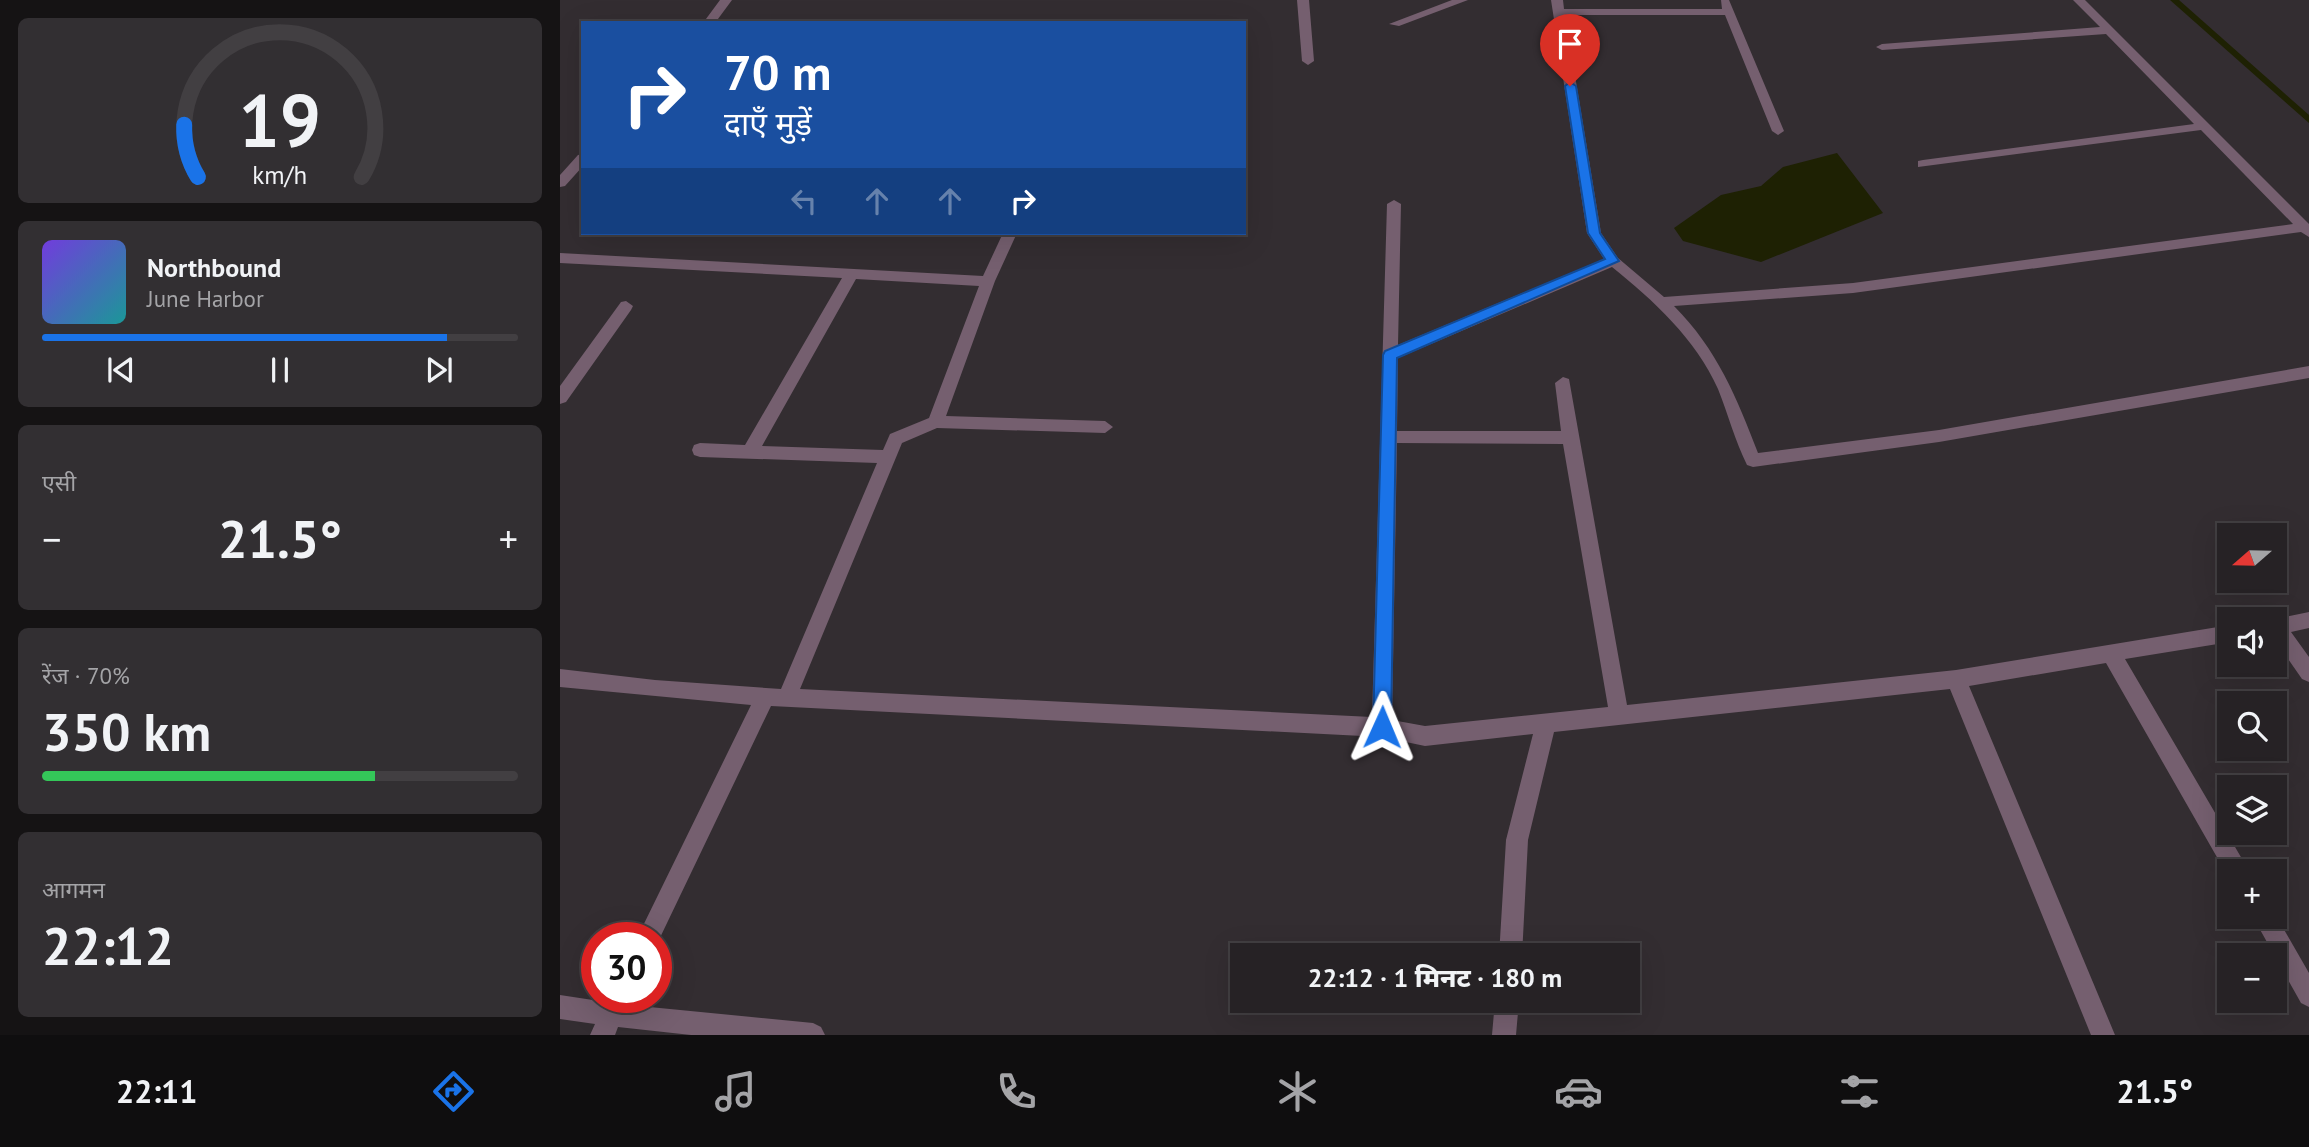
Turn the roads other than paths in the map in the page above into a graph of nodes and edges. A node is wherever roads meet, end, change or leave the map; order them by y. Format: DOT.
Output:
graph roads {
  1 [pos="726,0"];
  2 [pos="1303,0"];
  3 [pos="1462,0"];
  4 [pos="2079,0"];
  5 [pos="1558,6"];
  6 [pos="1727,6"];
  7 [pos="710,21"];
  8 [pos="1395,24"];
  9 [pos="2109,30"];
  10 [pos="1882,47"];
  11 [pos="1308,61"];
  12 [pos="2204,127"];
  13 [pos="1778,131"];
  14 [pos="581,160"];
  15 [pos="1923,163"];
  16 [pos="560,183"];
  17 [pos="1394,204"];
  18 [pos="2307,230"];
  19 [pos="1009,235"];
  20 [pos="560,258"];
  21 [pos="1613,261"];
  22 [pos="852,274"];
  23 [pos="988,281"];
  24 [pos="1661,302"];
  25 [pos="626,306"];
  26 [pos="1390,355"];
  27 [pos="2309,372"];
  28 [pos="1563,383"];
  29 [pos="560,398"];
  30 [pos="936,422"];
  31 [pos="1105,427"];
  32 [pos="1390,437"];
  33 [pos="1570,438"];
  34 [pos="700,450"];
  35 [pos="750,452"];
  36 [pos="888,457"];
  37 [pos="2309,620"];
  38 [pos="2287,624"];
  39 [pos="2217,636"];
  40 [pos="2287,642"];
  41 [pos="2111,654"];
  42 [pos="2309,673"];
  43 [pos="560,678"];
  44 [pos="1956,679"];
  45 [pos="776,697"];
  46 [pos="1619,715"];
  47 [pos="1546,723"];
  48 [pos="1382,727"];
  49 [pos="2229,859"];
  50 [pos="656,922"];
  51 [pos="2271,929"];
  52 [pos="1511,943"];
  53 [pos="2309,995"];
  54 [pos="560,1007"];
  55 [pos="1506,1013"];
  56 [pos="611,1016"];
  57 [pos="813,1035"];
  58 [pos="1504,1035"];
  59 [pos="2103,1035"];
  1 -- 7 [label="street"];
  2 -- 11 [label="street"];
  3 -- 8 [label="street"];
  4 -- 9 [label="street"];
  5 -- 6 [label="street"];
  5 -- 21 [label="street"];
  6 -- 13 [label="street"];
  9 -- 10 [label="street"];
  9 -- 12 [label="street"];
  12 -- 15 [label="street"];
  12 -- 18 [label="street"];
  14 -- 16 [label="street"];
  17 -- 26 [label="street"];
  18 -- 24 [label="street"];
  19 -- 23 [label="street"];
  20 -- 22 [label="street"];
  21 -- 24 [label="street"];
  21 -- 26 [label="street"];
  22 -- 23 [label="street"];
  22 -- 35 [label="street"];
  23 -- 30 [label="street"];
  24 -- 27 [label="street"];
  25 -- 29 [label="street"];
  26 -- 32 [label="street"];
  28 -- 33 [label="street"];
  30 -- 31 [label="street"];
  30 -- 36 [label="street"];
  32 -- 33 [label="street"];
  32 -- 48 [label="street"];
  33 -- 46 [label="street"];
  34 -- 35 [label="street"];
  35 -- 36 [label="street"];
  36 -- 45 [label="street"];
  37 -- 38 [label="street"];
  39 -- 41 [label="street"];
  40 -- 42 [label="street"];
  41 -- 44 [label="street"];
  41 -- 49 [label="street"];
  43 -- 45 [label="street"];
  44 -- 46 [label="street"];
  44 -- 59 [label="street"];
  45 -- 48 [label="street"];
  45 -- 50 [label="street"];
  46 -- 47 [label="street"];
  47 -- 48 [label="street"];
  47 -- 52 [label="street"];
  51 -- 53 [label="street"];
  54 -- 56 [label="street"];
  55 -- 58 [label="street"];
  56 -- 57 [label="street"];
}
